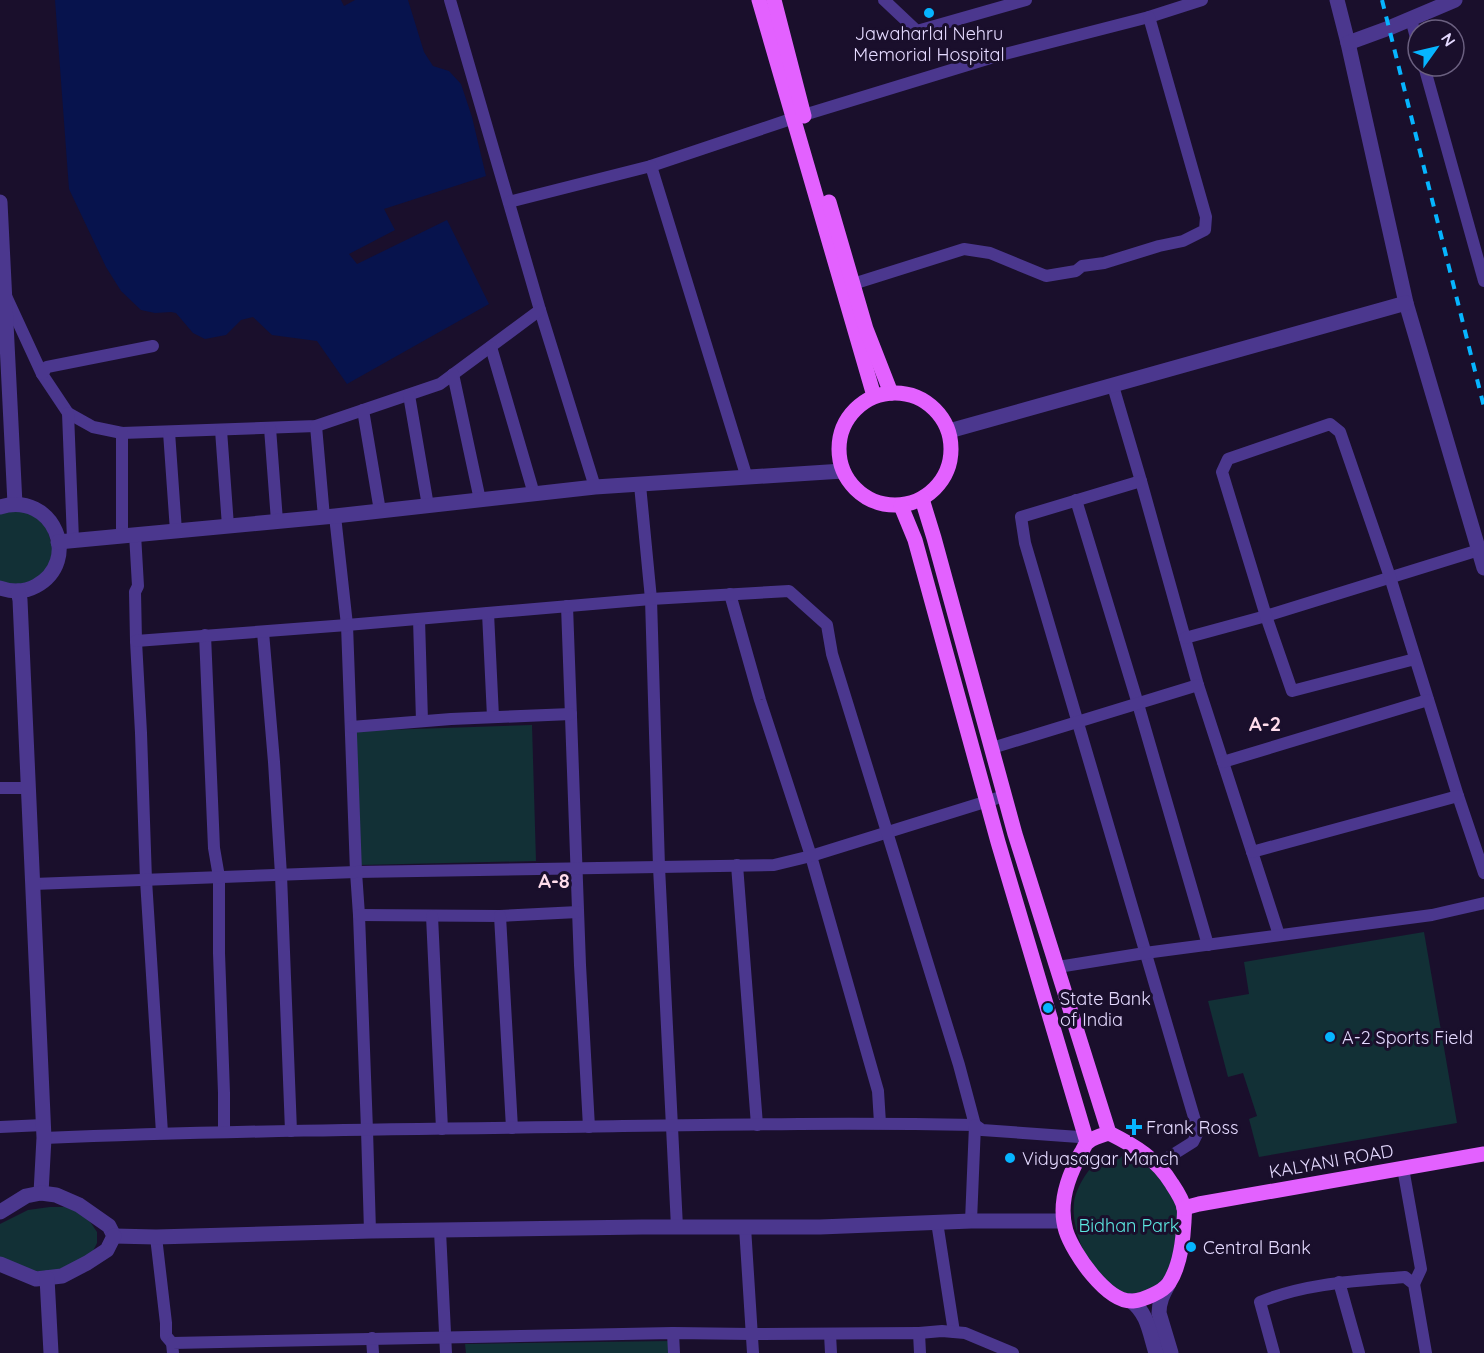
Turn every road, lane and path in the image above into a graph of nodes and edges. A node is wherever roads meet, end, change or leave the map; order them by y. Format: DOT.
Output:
graph roads {
  1 [pos="450,0"];
  2 [pos="759,0"];
  3 [pos="884,0"];
  4 [pos="1026,0"];
  5 [pos="1202,0"];
  6 [pos="1337,0"];
  7 [pos="1455,0"];
  8 [pos="778,1"];
  9 [pos="1427,6"];
  10 [pos="1149,17"];
  11 [pos="1412,18"];
  12 [pos="1406,21"];
  13 [pos="1348,43"];
  14 [pos="1427,78"];
  15 [pos="799,117"];
  16 [pos="651,166"];
  17 [pos="0,202"];
  18 [pos="508,202"];
  19 [pos="1484,281"];
  20 [pos="853,284"];
  21 [pos="4,291"];
  22 [pos="1406,303"];
  23 [pos="540,310"];
  24 [pos="153,346"];
  25 [pos="491,347"];
  26 [pos="42,374"];
  27 [pos="453,374"];
  28 [pos="1113,386"];
  29 [pos="891,393"];
  30 [pos="409,395"];
  31 [pos="874,396"];
  32 [pos="363,410"];
  33 [pos="68,413"];
  34 [pos="316,426"];
  35 [pos="270,428"];
  36 [pos="221,430"];
  37 [pos="949,431"];
  38 [pos="170,432"];
  39 [pos="122,433"];
  40 [pos="843,471"];
  41 [pos="747,478"];
  42 [pos="1141,481"];
  43 [pos="640,485"];
  44 [pos="595,487"];
  45 [pos="534,494"];
  46 [pos="922,499"];
  47 [pos="480,500"];
  48 [pos="1076,500"];
  49 [pos="8,505"];
  50 [pos="428,506"];
  51 [pos="901,506"];
  52 [pos="380,511"];
  53 [pos="330,517"];
  54 [pos="277,521"];
  55 [pos="228,526"];
  56 [pos="176,531"];
  57 [pos="128,535"];
  58 [pos="66,541"];
  59 [pos="1479,550"];
  60 [pos="1484,568"];
  61 [pos="1390,577"];
  62 [pos="0,588"];
  63 [pos="18,591"];
  64 [pos="730,594"];
  65 [pos="651,599"];
  66 [pos="567,606"];
  67 [pos="488,613"];
  68 [pos="1266,616"];
  69 [pos="419,619"];
  70 [pos="347,625"];
  71 [pos="263,632"];
  72 [pos="205,635"];
  73 [pos="1185,638"];
  74 [pos="136,641"];
  75 [pos="1415,660"];
  76 [pos="1198,685"];
  77 [pos="1428,700"];
  78 [pos="1138,704"];
  79 [pos="571,714"];
  80 [pos="493,717"];
  81 [pos="422,721"];
  82 [pos="1078,721"];
  83 [pos="351,727"];
  84 [pos="992,748"];
  85 [pos="1223,762"];
  86 [pos="0,788"];
  87 [pos="29,788"];
  88 [pos="1004,796"];
  89 [pos="1458,796"];
  90 [pos="988,802"];
  91 [pos="886,833"];
  92 [pos="1252,852"];
  93 [pos="811,856"];
  94 [pos="737,865"];
  95 [pos="659,867"];
  96 [pos="577,868"];
  97 [pos="356,872"];
  98 [pos="1484,873"];
  99 [pos="281,875"];
  100 [pos="219,877"];
  101 [pos="146,880"];
  102 [pos="33,884"];
  103 [pos="1484,903"];
  104 [pos="578,912"];
  105 [pos="359,915"];
  106 [pos="432,916"];
  107 [pos="500,916"];
  108 [pos="1279,934"];
  109 [pos="1208,945"];
  110 [pos="1146,953"];
  111 [pos="1058,967"];
  112 [pos="880,1123"];
  113 [pos="757,1125"];
  114 [pos="975,1125"];
  115 [pos="672,1126"];
  116 [pos="0,1127"];
  117 [pos="590,1127"];
  118 [pos="442,1128"];
  119 [pos="512,1128"];
  120 [pos="367,1130"];
  121 [pos="291,1131"];
  122 [pos="44,1132"];
  123 [pos="224,1132"];
  124 [pos="162,1133"];
  125 [pos="1109,1133"];
  126 [pos="1087,1142"];
  127 [pos="1484,1154"];
  128 [pos="1158,1164"];
  129 [pos="1402,1168"];
  130 [pos="41,1193"];
  131 [pos="1184,1208"];
  132 [pos="0,1212"];
  133 [pos="971,1221"];
  134 [pos="1065,1221"];
  135 [pos="937,1222"];
  136 [pos="677,1227"];
  137 [pos="746,1227"];
  138 [pos="440,1230"];
  139 [pos="370,1232"];
  140 [pos="114,1236"];
  141 [pos="156,1237"];
  142 [pos="0,1264"];
  143 [pos="47,1278"];
  144 [pos="1339,1282"];
  145 [pos="1414,1284"];
  146 [pos="1168,1285"];
  147 [pos="1131,1301"];
  148 [pos="673,1332"];
  149 [pos="954,1332"];
  150 [pos="919,1333"];
  151 [pos="752,1334"];
  152 [pos="830,1334"];
  153 [pos="445,1337"];
  154 [pos="372,1338"];
  155 [pos="305,1340"];
  156 [pos="241,1347"];
  157 [pos="172,1348"];
  158 [pos="51,1353"];
  159 [pos="306,1353"];
  160 [pos="373,1353"];
  161 [pos="446,1353"];
  162 [pos="674,1353"];
  163 [pos="753,1353"];
  164 [pos="831,1353"];
  165 [pos="920,1353"];
  166 [pos="1013,1353"];
  167 [pos="1156,1353"];
  168 [pos="1171,1353"];
  169 [pos="1274,1353"];
  170 [pos="1359,1353"];
  171 [pos="1426,1353"];
  1 -- 18 [label="street"];
  2 -- 15 [label="main road"];
  3 -- 4 [label="street"];
  5 -- 10 [label="street"];
  6 -- 13 [label="street"];
  7 -- 9 [label="street"];
  8 -- 15 [label="main road"];
  9 -- 11 [label="street"];
  10 -- 15 [label="street"];
  10 -- 20 [label="street"];
  12 -- 13 [label="street"];
  13 -- 22 [label="street"];
  14 -- 19 [label="street"];
  15 -- 16 [label="street"];
  15 -- 20 [label="main road"];
  15 -- 31 [label="main road"];
  16 -- 18 [label="street"];
  16 -- 41 [label="street"];
  17 -- 21 [label="street"];
  18 -- 23 [label="street"];
  20 -- 29 [label="main road"];
  21 -- 26 [label="street"];
  21 -- 49 [label="street"];
  22 -- 28 [label="street"];
  22 -- 59 [label="street"];
  23 -- 25 [label="street"];
  23 -- 44 [label="street"];
  24 -- 26 [label="street"];
  25 -- 27 [label="street"];
  25 -- 45 [label="street"];
  26 -- 33 [label="street"];
  27 -- 30 [label="street"];
  27 -- 47 [label="street"];
  28 -- 37 [label="street"];
  28 -- 42 [label="street"];
  29 -- 31 [label="main road"];
  29 -- 37 [label="main road"];
  30 -- 32 [label="street"];
  30 -- 50 [label="street"];
  31 -- 40 [label="main road"];
  32 -- 34 [label="street"];
  32 -- 52 [label="street"];
  33 -- 39 [label="street"];
  33 -- 58 [label="street"];
  34 -- 35 [label="street"];
  34 -- 53 [label="street"];
  35 -- 36 [label="street"];
  35 -- 54 [label="street"];
  36 -- 38 [label="street"];
  36 -- 55 [label="street"];
  37 -- 46 [label="main road"];
  38 -- 39 [label="street"];
  38 -- 56 [label="street"];
  39 -- 57 [label="street"];
  40 -- 41 [label="street"];
  40 -- 51 [label="main road"];
  41 -- 43 [label="street"];
  42 -- 48 [label="street"];
  42 -- 73 [label="street"];
  43 -- 44 [label="street"];
  43 -- 65 [label="street"];
  44 -- 45 [label="street"];
  45 -- 47 [label="street"];
  46 -- 51 [label="main road"];
  46 -- 84 [label="main road"];
  47 -- 50 [label="street"];
  48 -- 78 [label="street"];
  48 -- 82 [label="street"];
  49 -- 58 [label="street"];
  50 -- 52 [label="street"];
  51 -- 90 [label="main road"];
  52 -- 53 [label="street"];
  53 -- 54 [label="street"];
  53 -- 70 [label="street"];
  54 -- 55 [label="street"];
  55 -- 56 [label="street"];
  56 -- 57 [label="street"];
  57 -- 58 [label="street"];
  57 -- 74 [label="street"];
  58 -- 63 [label="street"];
  59 -- 60 [label="street"];
  59 -- 61 [label="street"];
  61 -- 68 [label="street"];
  61 -- 68 [label="street"];
  61 -- 75 [label="street"];
  62 -- 63 [label="street"];
  63 -- 87 [label="street"];
  64 -- 65 [label="street"];
  64 -- 91 [label="street"];
  64 -- 93 [label="street"];
  65 -- 66 [label="street"];
  65 -- 95 [label="street"];
  66 -- 67 [label="street"];
  66 -- 79 [label="street"];
  67 -- 69 [label="street"];
  67 -- 80 [label="street"];
  68 -- 73 [label="street"];
  68 -- 75 [label="street"];
  69 -- 70 [label="street"];
  69 -- 81 [label="street"];
  70 -- 71 [label="street"];
  70 -- 83 [label="street"];
  71 -- 72 [label="street"];
  71 -- 99 [label="street"];
  72 -- 74 [label="street"];
  72 -- 100 [label="street"];
  73 -- 76 [label="street"];
  74 -- 101 [label="street"];
  75 -- 77 [label="street"];
  76 -- 78 [label="street"];
  76 -- 85 [label="street"];
  77 -- 85 [label="street"];
  77 -- 89 [label="street"];
  78 -- 82 [label="street"];
  78 -- 109 [label="street"];
  79 -- 80 [label="street"];
  79 -- 96 [label="street"];
  80 -- 81 [label="street"];
  81 -- 83 [label="street"];
  82 -- 84 [label="street"];
  82 -- 110 [label="street"];
  83 -- 97 [label="street"];
  84 -- 88 [label="main road"];
  85 -- 92 [label="street"];
  86 -- 87 [label="street"];
  87 -- 102 [label="street"];
  88 -- 90 [label="street"];
  88 -- 111 [label="main road"];
  89 -- 92 [label="street"];
  89 -- 98 [label="street"];
  90 -- 91 [label="street"];
  90 -- 126 [label="main road"];
  91 -- 93 [label="street"];
  91 -- 114 [label="street"];
  92 -- 108 [label="street"];
  93 -- 94 [label="street"];
  93 -- 112 [label="street"];
  94 -- 95 [label="street"];
  94 -- 113 [label="street"];
  95 -- 96 [label="street"];
  95 -- 115 [label="street"];
  96 -- 97 [label="street"];
  96 -- 104 [label="street"];
  97 -- 99 [label="street"];
  97 -- 105 [label="street"];
  99 -- 100 [label="street"];
  99 -- 121 [label="street"];
  100 -- 101 [label="street"];
  100 -- 123 [label="street"];
  101 -- 102 [label="street"];
  101 -- 124 [label="street"];
  102 -- 122 [label="street"];
  103 -- 108 [label="street"];
  104 -- 107 [label="street"];
  104 -- 117 [label="street"];
  105 -- 106 [label="street"];
  105 -- 120 [label="street"];
  106 -- 107 [label="street"];
  106 -- 118 [label="street"];
  107 -- 119 [label="street"];
  108 -- 109 [label="street"];
  109 -- 110 [label="street"];
  110 -- 111 [label="street"];
  110 -- 128 [label="street"];
  111 -- 125 [label="main road"];
  112 -- 113 [label="street"];
  112 -- 114 [label="street"];
  113 -- 115 [label="street"];
  114 -- 126 [label="street"];
  114 -- 133 [label="street"];
  115 -- 117 [label="street"];
  115 -- 136 [label="street"];
  116 -- 122 [label="street"];
  117 -- 119 [label="street"];
  118 -- 119 [label="street"];
  118 -- 120 [label="street"];
  120 -- 121 [label="street"];
  120 -- 139 [label="street"];
  121 -- 123 [label="street"];
  122 -- 124 [label="street"];
  122 -- 130 [label="street"];
  123 -- 124 [label="street"];
  125 -- 126 [label="main road"];
  125 -- 128 [label="main road"];
  126 -- 134 [label="main road"];
  127 -- 129 [label="main road, KALYANI ROAD"];
  128 -- 131 [label="main road"];
  129 -- 131 [label="main road, KALYANI ROAD"];
  129 -- 145 [label="street"];
  130 -- 132 [label="street"];
  130 -- 140 [label="street"];
  131 -- 146 [label="main road"];
  133 -- 134 [label="street"];
  133 -- 135 [label="street"];
  134 -- 147 [label="main road"];
  135 -- 137 [label="street"];
  135 -- 149 [label="street"];
  136 -- 137 [label="street"];
  136 -- 138 [label="street"];
  137 -- 151 [label="street"];
  138 -- 139 [label="street"];
  138 -- 153 [label="street"];
  139 -- 141 [label="street"];
  140 -- 141 [label="street"];
  140 -- 143 [label="street"];
  141 -- 157 [label="street"];
  142 -- 143 [label="street"];
  143 -- 158 [label="street"];
  144 -- 145 [label="street"];
  144 -- 169 [label="street"];
  144 -- 170 [label="street"];
  145 -- 171 [label="street"];
  146 -- 147 [label="main road"];
  146 -- 168 [label="street"];
  147 -- 167 [label="street"];
  148 -- 151 [label="street"];
  148 -- 153 [label="street"];
  148 -- 162 [label="street"];
  149 -- 150 [label="street"];
  149 -- 166 [label="street"];
  150 -- 152 [label="street"];
  150 -- 165 [label="street"];
  151 -- 152 [label="street"];
  151 -- 163 [label="street"];
  152 -- 164 [label="street"];
  153 -- 154 [label="street"];
  153 -- 161 [label="street"];
  154 -- 155 [label="street"];
  154 -- 160 [label="street"];
  155 -- 156 [label="street"];
  155 -- 159 [label="street"];
  156 -- 157 [label="street"];
}
